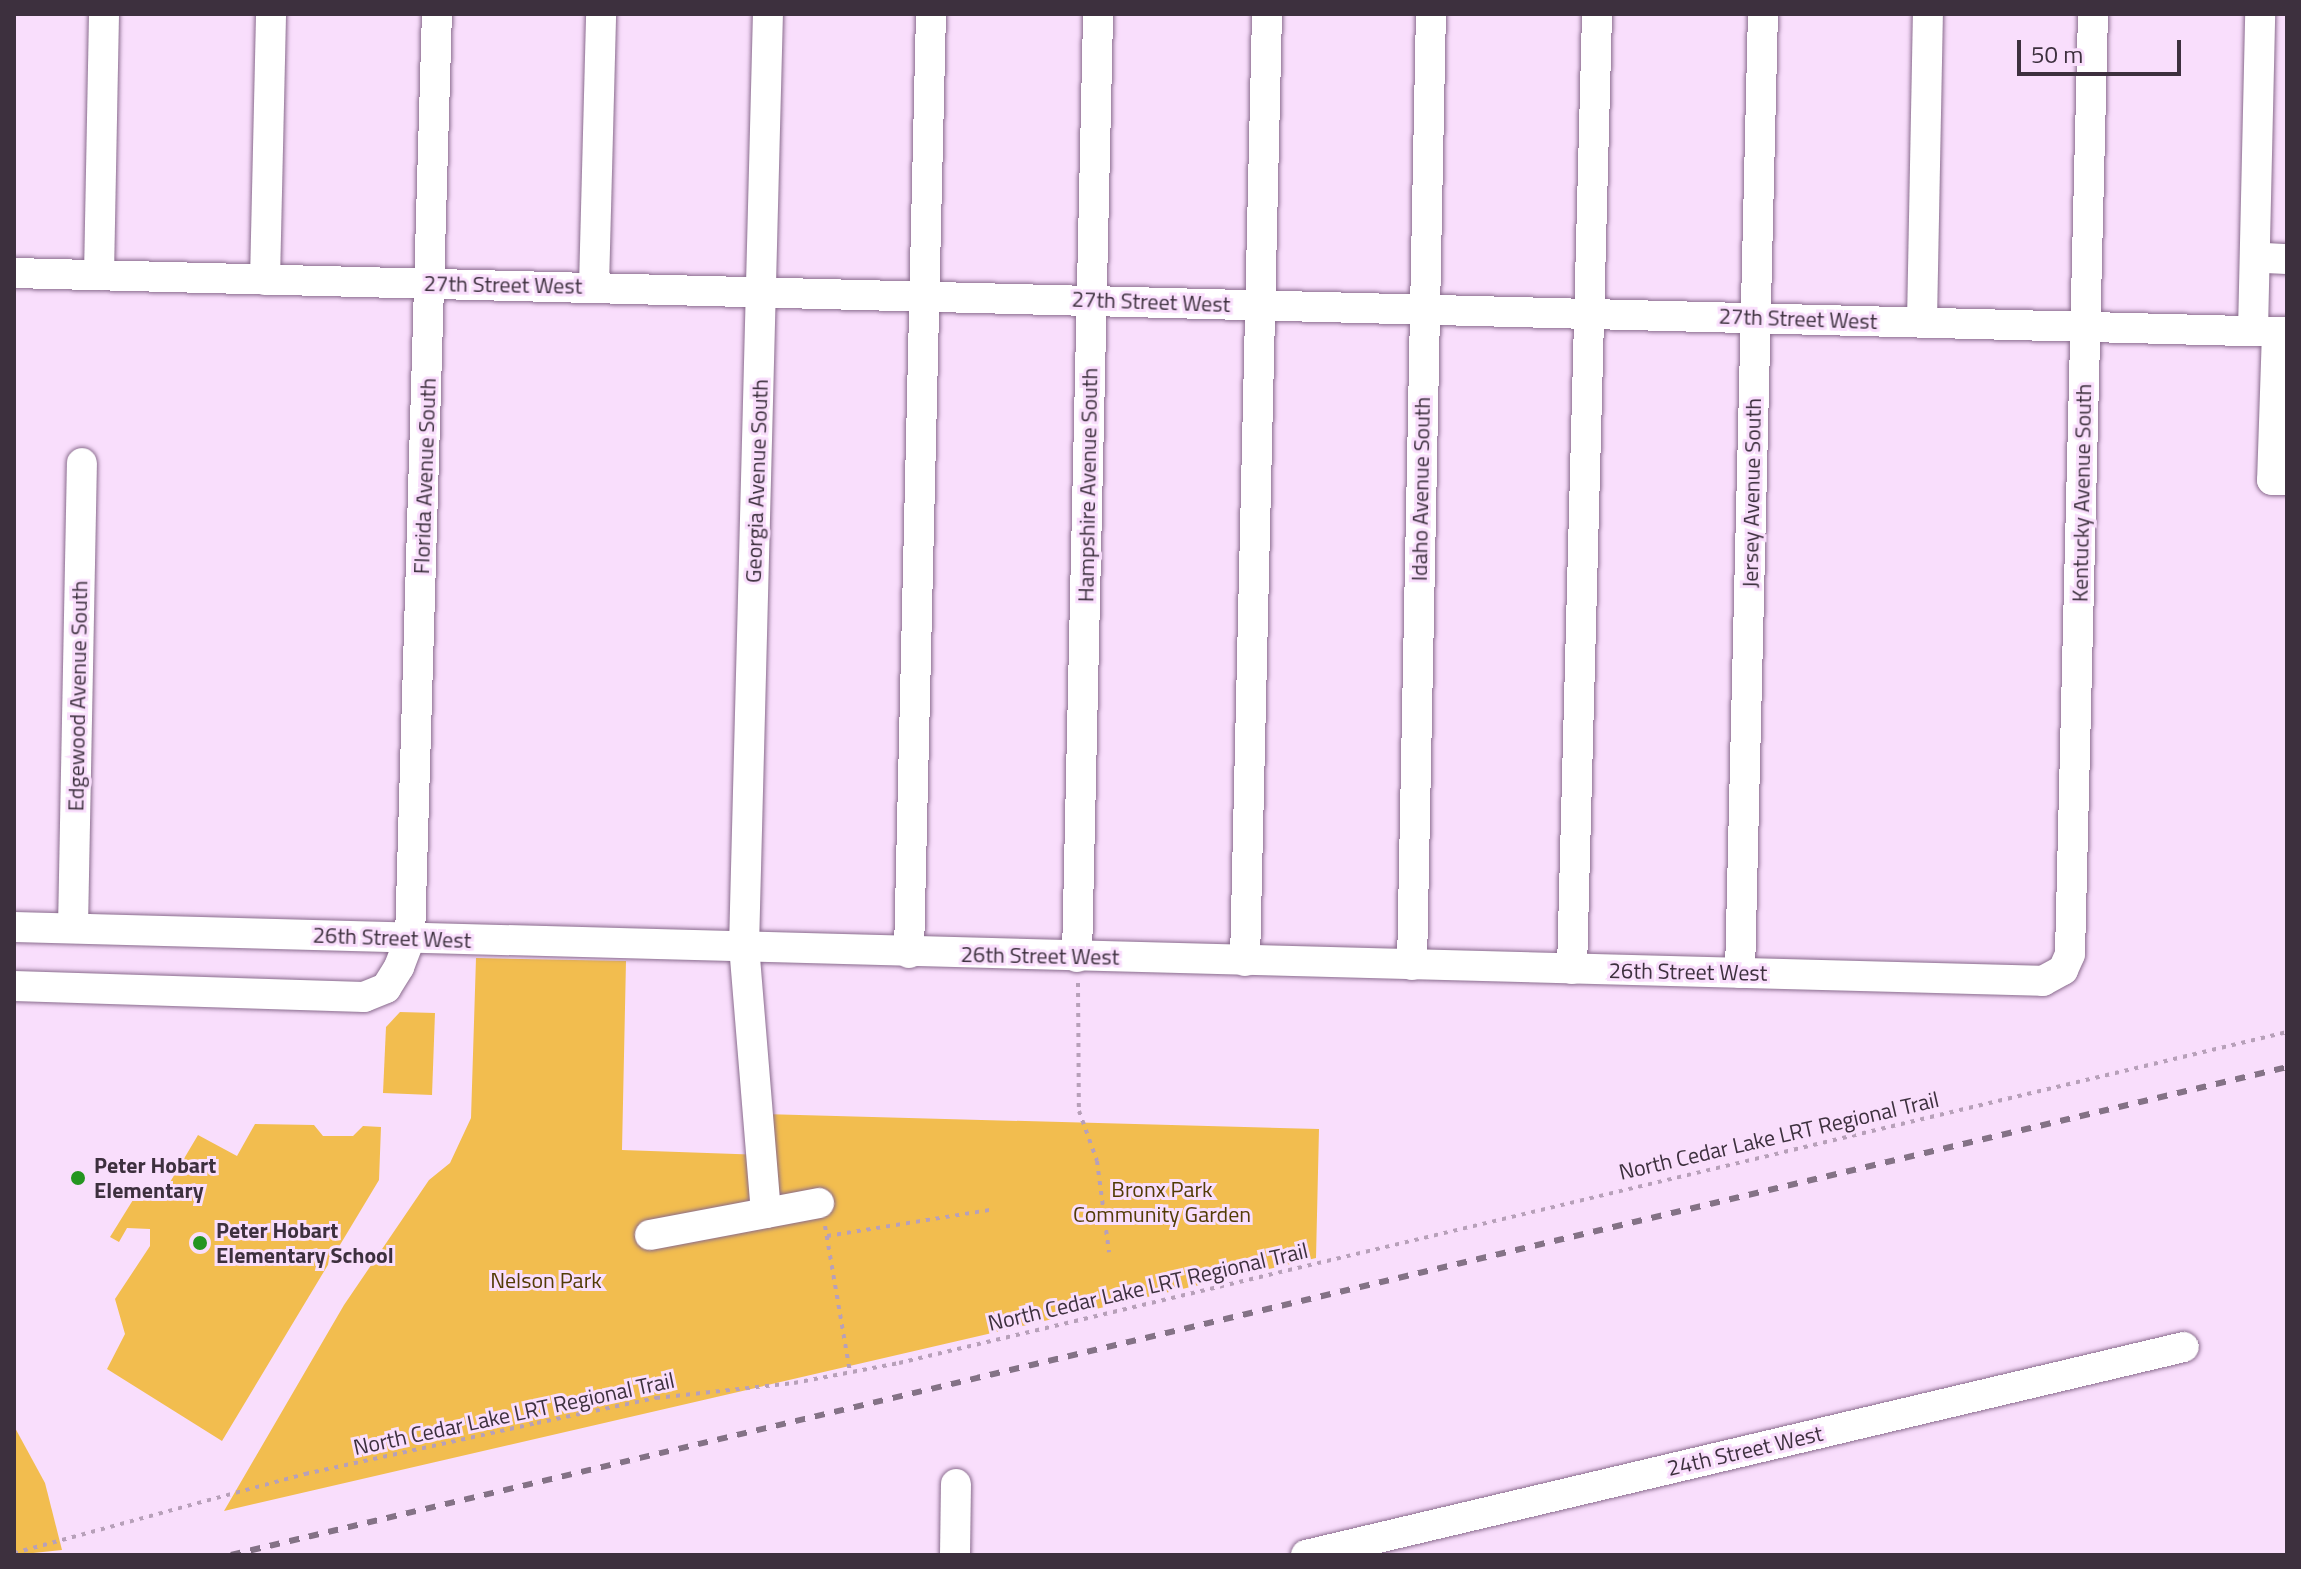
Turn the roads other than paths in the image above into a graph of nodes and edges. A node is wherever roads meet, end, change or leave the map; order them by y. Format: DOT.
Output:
graph roads {
  1 [pos="104,14"];
  2 [pos="271,14"];
  3 [pos="437,14"];
  4 [pos="601,14"];
  5 [pos="768,14"];
  6 [pos="931,14"];
  7 [pos="1098,14"];
  8 [pos="1267,14"];
  9 [pos="1431,14"];
  10 [pos="1597,14"];
  11 [pos="1763,14"];
  12 [pos="1928,14"];
  13 [pos="2093,14"];
  14 [pos="2260,14"];
  15 [pos="14,273"];
  16 [pos="99,275"];
  17 [pos="265,280"];
  18 [pos="431,284"];
  19 [pos="594,286"];
  20 [pos="763,290"];
  21 [pos="924,295"];
  22 [pos="1092,300"];
  23 [pos="1261,305"];
  24 [pos="1424,309"];
  25 [pos="1590,312"];
  26 [pos="1756,318"];
  27 [pos="1922,322"];
  28 [pos="2086,326"];
  29 [pos="2272,332"];
  30 [pos="82,463"];
  31 [pos="2287,480"];
  32 [pos="14,927"];
  33 [pos="73,928"];
  34 [pos="410,938"];
  35 [pos="744,947"];
  36 [pos="909,953"];
  37 [pos="1077,957"];
  38 [pos="1245,961"];
  39 [pos="1412,965"];
  40 [pos="1572,969"];
  41 [pos="2063,970"];
  42 [pos="1740,973"];
  43 [pos="14,986"];
  44 [pos="819,1203"];
  45 [pos="766,1213"];
  46 [pos="650,1235"];
  47 [pos="2184,1347"];
  48 [pos="956,1484"];
  49 [pos="1387,1546"];
  50 [pos="955,1555"];
  51 [pos="1306,1555"];
  1 -- 16 [label="street"];
  2 -- 17 [label="street"];
  3 -- 18 [label="street, Florida Avenue South"];
  4 -- 19 [label="street"];
  5 -- 20 [label="street, Georgia Avenue South"];
  6 -- 21 [label="street"];
  7 -- 22 [label="street, Hampshire Avenue South"];
  8 -- 23 [label="street"];
  9 -- 24 [label="street, Idaho Avenue South"];
  10 -- 25 [label="street"];
  11 -- 26 [label="street, Jersey Avenue South"];
  12 -- 27 [label="street"];
  13 -- 28 [label="street, Kentucky Avenue South"];
  14 -- 29 [label="street"];
  15 -- 16 [label="street, 27th Street West"];
  16 -- 17 [label="street, 27th Street West"];
  17 -- 18 [label="street, 27th Street West"];
  18 -- 19 [label="street, 27th Street West"];
  18 -- 34 [label="street, Florida Avenue South"];
  19 -- 20 [label="street, 27th Street West"];
  20 -- 21 [label="street, 27th Street West"];
  20 -- 35 [label="street, Georgia Avenue South"];
  21 -- 22 [label="street, 27th Street West"];
  21 -- 36 [label="street"];
  22 -- 23 [label="street, 27th Street West"];
  22 -- 37 [label="street, Hampshire Avenue South"];
  23 -- 24 [label="street, 27th Street West"];
  23 -- 38 [label="street"];
  24 -- 25 [label="street, 27th Street West"];
  24 -- 39 [label="street, Idaho Avenue South"];
  25 -- 26 [label="street, 27th Street West"];
  25 -- 40 [label="street"];
  26 -- 27 [label="street, 27th Street West"];
  26 -- 42 [label="street, Jersey Avenue South"];
  27 -- 28 [label="street, 27th Street West"];
  28 -- 29 [label="street, 27th Street West"];
  28 -- 41 [label="street, Kentucky Avenue South"];
  29 -- 31 [label="street"];
  30 -- 33 [label="street, Edgewood Avenue South"];
  32 -- 33 [label="street, 26th Street West"];
  33 -- 34 [label="street, 26th Street West"];
  34 -- 35 [label="street, 26th Street West"];
  34 -- 43 [label="street"];
  35 -- 36 [label="street, 26th Street West"];
  35 -- 45 [label="street, Georgia Avenue South"];
  36 -- 37 [label="street, 26th Street West"];
  37 -- 38 [label="street, 26th Street West"];
  38 -- 39 [label="street, 26th Street West"];
  39 -- 40 [label="street, 26th Street West"];
  40 -- 42 [label="street, 26th Street West"];
  41 -- 42 [label="street, 26th Street West"];
  44 -- 45 [label="street"];
  45 -- 46 [label="street"];
  47 -- 49 [label="street, 24th Street West"];
  48 -- 50 [label="street"];
  49 -- 51 [label="street, 24th Street West"];
}
